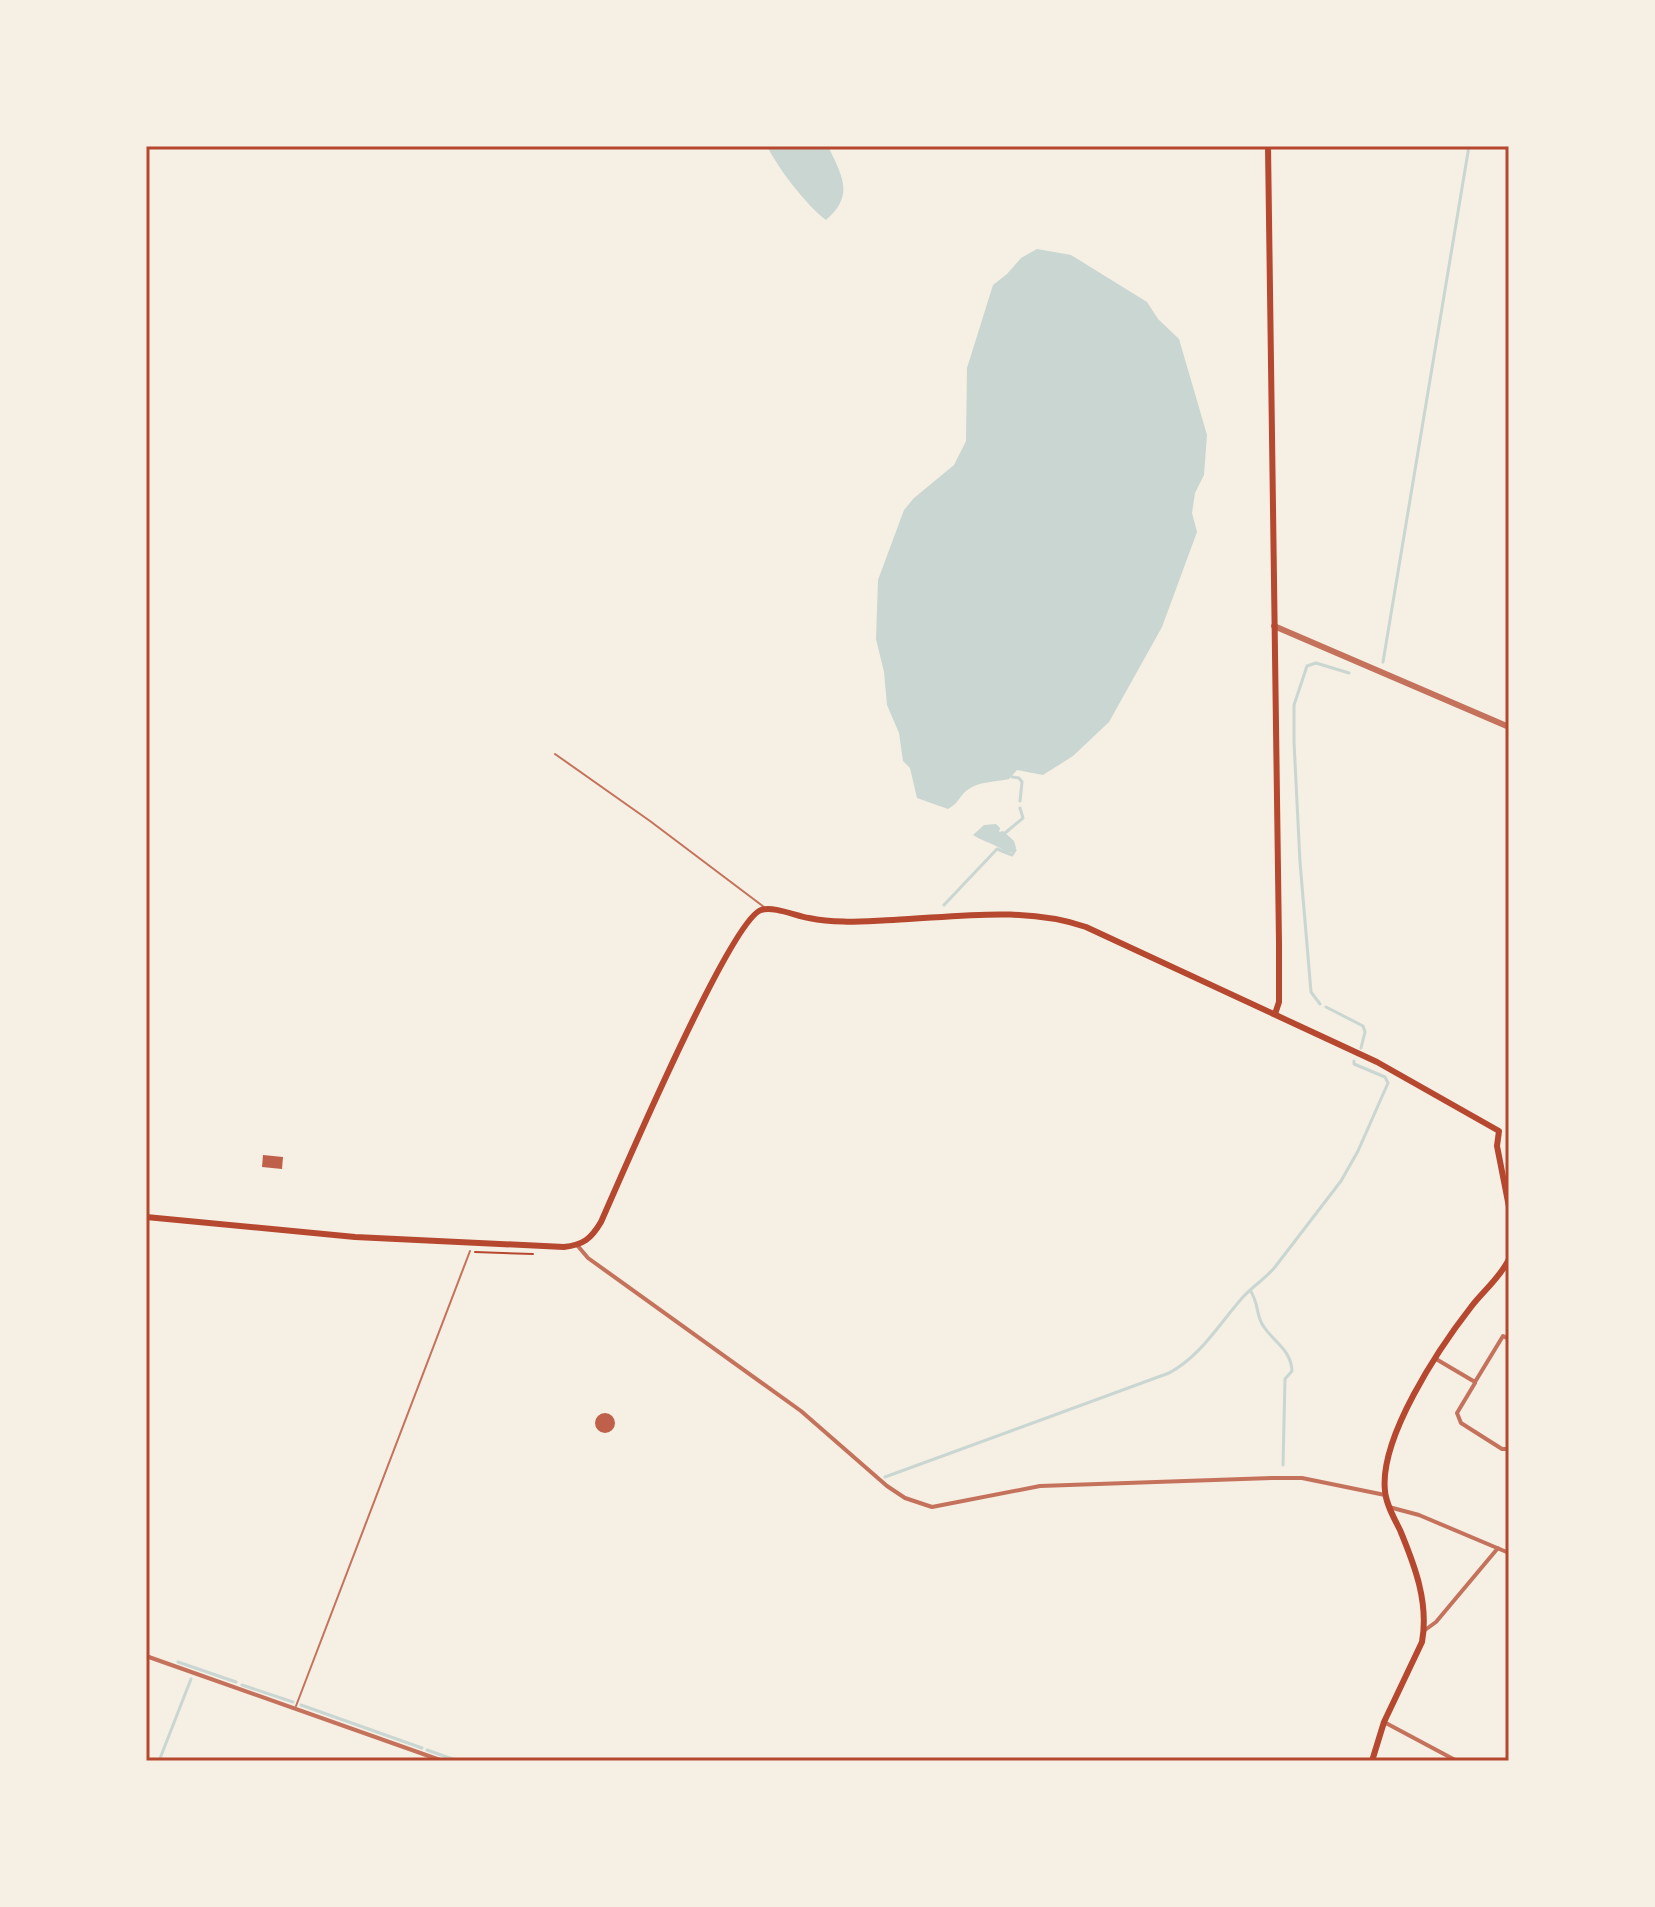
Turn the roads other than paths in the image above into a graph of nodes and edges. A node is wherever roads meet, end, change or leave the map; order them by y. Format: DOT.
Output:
graph roads {
  1 [pos="1268,146"];
  2 [pos="1274,626"];
  3 [pos="1509,727"];
  4 [pos="555,754"];
  5 [pos="766,909"];
  6 [pos="1275,1014"];
  7 [pos="1499,1131"];
  8 [pos="1509,1134"];
  9 [pos="1509,1207"];
  10 [pos="146,1217"];
  11 [pos="577,1245"];
  12 [pos="470,1251"];
  13 [pos="1509,1259"];
  14 [pos="1509,1339"];
  15 [pos="1436,1359"];
  16 [pos="1475,1382"];
  17 [pos="1509,1449"];
  18 [pos="1385,1495"];
  19 [pos="1389,1507"];
  20 [pos="1498,1548"];
  21 [pos="1509,1553"];
  22 [pos="1425,1630"];
  23 [pos="146,1656"];
  24 [pos="296,1708"];
  25 [pos="1384,1722"];
  26 [pos="443,1761"];
  27 [pos="1372,1761"];
  28 [pos="1457,1761"];
  1 -- 2 [label="main road"];
  2 -- 3 [label="street"];
  2 -- 6 [label="main road"];
  4 -- 5 [label="lane"];
  5 -- 6 [label="main road"];
  5 -- 11 [label="main road"];
  6 -- 7 [label="main road"];
  7 -- 8 [label="street"];
  7 -- 9 [label="main road"];
  10 -- 11 [label="main road"];
  11 -- 18 [label="street"];
  12 -- 24 [label="lane"];
  13 -- 15 [label="main road"];
  14 -- 16 [label="street"];
  15 -- 16 [label="street"];
  15 -- 18 [label="main road"];
  16 -- 17 [label="street"];
  18 -- 19 [label="main road"];
  19 -- 20 [label="street"];
  19 -- 22 [label="main road"];
  20 -- 21 [label="street"];
  20 -- 22 [label="street"];
  22 -- 25 [label="main road"];
  23 -- 24 [label="street"];
  24 -- 26 [label="street"];
  25 -- 27 [label="main road"];
  25 -- 28 [label="street"];
}
